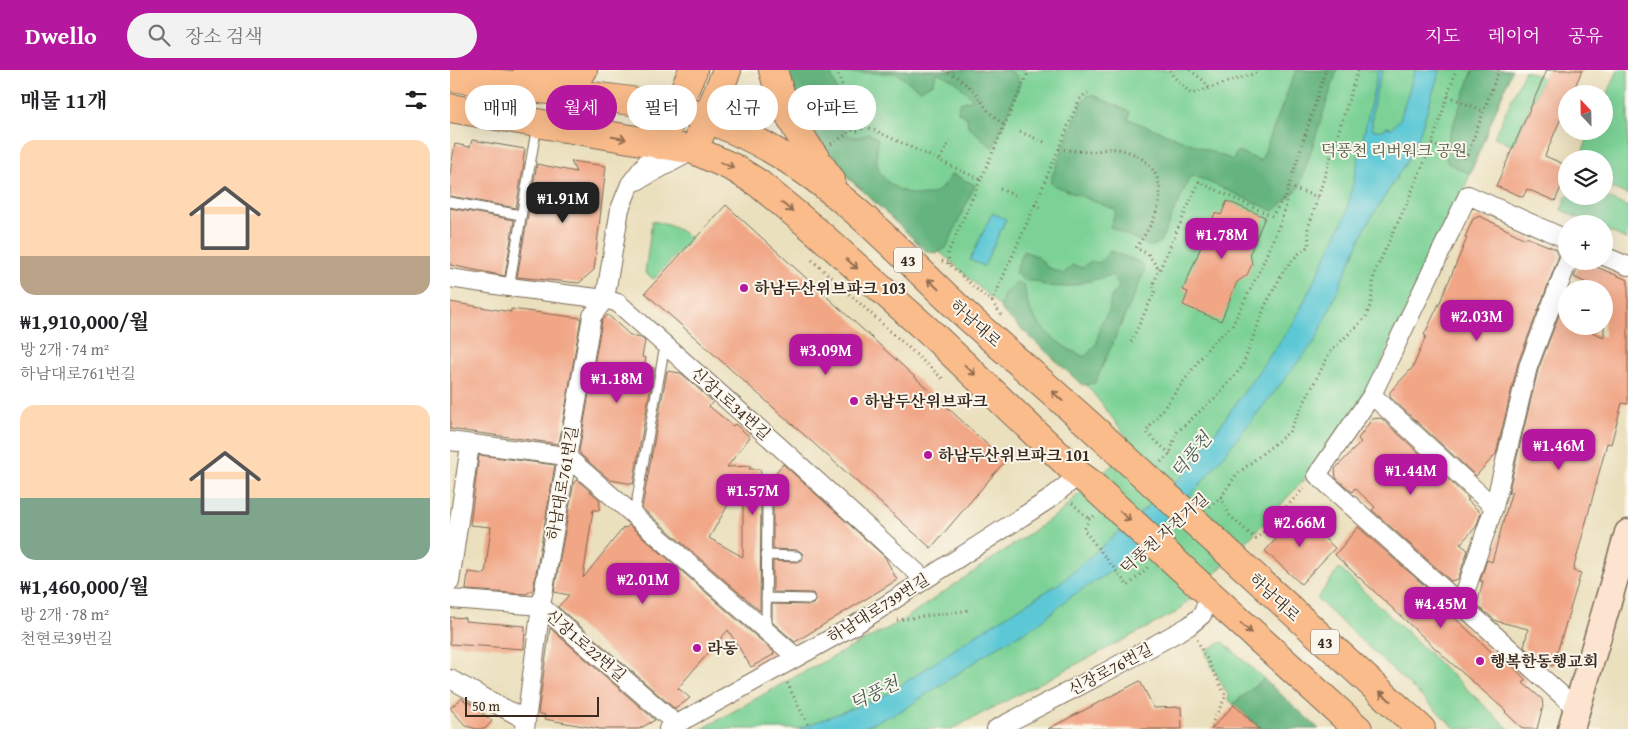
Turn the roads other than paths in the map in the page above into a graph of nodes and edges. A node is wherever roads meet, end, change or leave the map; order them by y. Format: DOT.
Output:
graph roads {
  1 [pos="584,70"];
  2 [pos="693,70"];
  3 [pos="727,70"];
  4 [pos="773,70"];
  5 [pos="454,78"];
  6 [pos="686,85"];
  7 [pos="627,101"];
  8 [pos="450,108"];
  9 [pos="697,115"];
  10 [pos="706,118"];
  11 [pos="537,124"];
  12 [pos="667,130"];
  13 [pos="660,146"];
  14 [pos="694,150"];
  15 [pos="805,172"];
  16 [pos="758,183"];
  17 [pos="630,184"];
  18 [pos="450,202"];
  19 [pos="846,202"];
  20 [pos="521,215"];
  21 [pos="1558,235"];
  22 [pos="1613,260"];
  23 [pos="1628,266"];
  24 [pos="1565,270"];
  25 [pos="450,278"];
  26 [pos="509,287"];
  27 [pos="605,299"];
  28 [pos="666,344"];
  29 [pos="1372,396"];
  30 [pos="450,442"];
  31 [pos="470,445"];
  32 [pos="566,456"];
  33 [pos="1085,479"];
  34 [pos="767,502"];
  35 [pos="1494,507"];
  36 [pos="634,515"];
  37 [pos="1628,533"];
  38 [pos="766,555"];
  39 [pos="797,556"];
  40 [pos="924,579"];
  41 [pos="450,582"];
  42 [pos="1205,591"];
  43 [pos="450,598"];
  44 [pos="766,598"];
  45 [pos="810,599"];
  46 [pos="1461,604"];
  47 [pos="541,606"];
  48 [pos="766,630"];
  49 [pos="796,657"];
  50 [pos="450,678"];
  51 [pos="1574,719"];
  52 [pos="525,725"];
  53 [pos="672,727"];
  54 [pos="996,729"];
  55 [pos="1358,729"];
  56 [pos="1421,729"];
  1 -- 5 [label="main road"];
  2 -- 6 [label="main road"];
  3 -- 10 [label="main road"];
  4 -- 19 [label="main road"];
  5 -- 7 [label="main road, 하남대로 / 43"];
  8 -- 11 [label="main road, 43"];
  9 -- 10 [label="main road, 하남대로 / 43"];
  10 -- 14 [label="main road"];
  10 -- 15 [label="main road, 하남대로 / 43"];
  11 -- 13 [label="main road, 43, one-way"];
  11 -- 20 [label="lane"];
  12 -- 13 [label="main road"];
  13 -- 14 [label="main road, 43"];
  13 -- 17 [label="street, 하남대로761번길"];
  14 -- 16 [label="main road, 43, one-way"];
  14 -- 17 [label="street"];
  15 -- 16 [label="main road"];
  15 -- 19 [label="main road, 하남대로 / 43"];
  16 -- 33 [label="main road, 43, one-way"];
  17 -- 27 [label="street, 하남대로761번길"];
  18 -- 20 [label="lane"];
  56 -- 19 [label="main road, 하남대로 / 43, one-way, bridge"];
  20 -- 26 [label="lane"];
  21 -- 29 [label="street"];
  22 -- 23 [label="street"];
  24 -- 35 [label="street"];
  25 -- 26 [label="street, 신장1로34번길"];
  26 -- 27 [label="street, 신장1로34번길"];
  27 -- 28 [label="street, 신장1로34번길"];
  27 -- 32 [label="street, 하남대로761번길"];
  28 -- 36 [label="lane"];
  28 -- 40 [label="street, 신장1로34번길"];
  29 -- 35 [label="street"];
  29 -- 46 [label="street"];
  30 -- 31 [label="street"];
  31 -- 32 [label="street"];
  31 -- 41 [label="street"];
  32 -- 36 [label="street"];
  32 -- 47 [label="street, 하남대로761번길"];
  33 -- 40 [label="street, 하남대로739번길"];
  33 -- 42 [label="main road, 43, one-way, bridge"];
  34 -- 38 [label="lane"];
  35 -- 46 [label="street"];
  36 -- 48 [label="street"];
  37 -- 51 [label="main road"];
  38 -- 39 [label="lane"];
  38 -- 44 [label="lane"];
  40 -- 49 [label="street, 하남대로739번길"];
  42 -- 54 [label="street, 신장로76번길"];
  42 -- 55 [label="main road, 43, one-way"];
  43 -- 47 [label="street, 신장1로22번길"];
  44 -- 45 [label="lane"];
  44 -- 48 [label="lane"];
  46 -- 51 [label="street"];
  47 -- 52 [label="street, 하남대로761번길"];
  47 -- 53 [label="street, 신장1로22번길"];
  48 -- 49 [label="street"];
  49 -- 53 [label="street, 하남대로739번길"];
  50 -- 52 [label="street"];
}
